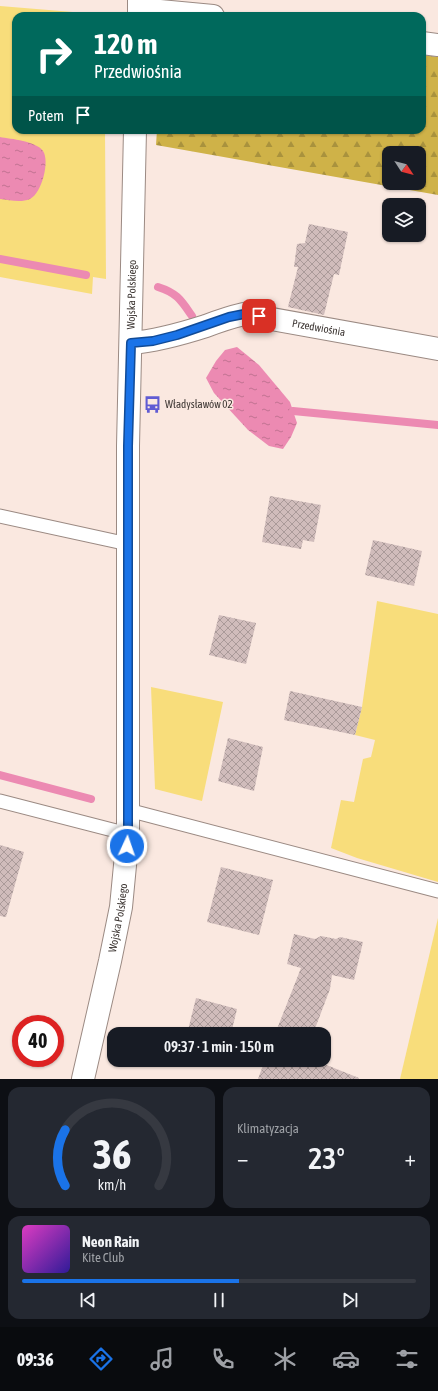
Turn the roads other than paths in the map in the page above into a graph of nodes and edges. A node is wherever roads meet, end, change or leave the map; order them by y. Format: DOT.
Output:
graph roads {
  1 [pos="139,8"];
  2 [pos="176,12"];
  3 [pos="426,44"];
  4 [pos="438,45"];
  5 [pos="135,134"];
  6 [pos="131,343"];
  7 [pos="438,349"];
  8 [pos="0,516"];
  9 [pos="128,544"];
  10 [pos="0,801"];
  11 [pos="128,810"];
  12 [pos="128,834"];
  13 [pos="438,891"];
  14 [pos="83,1079"];
  1 -- 2 [label="street"];
  3 -- 4 [label="street"];
  5 -- 6 [label="street, Wojska Polskiego"];
  6 -- 7 [label="street, Przedwiośnia"];
  6 -- 9 [label="street, Wojska Polskiego"];
  8 -- 9 [label="lane"];
  9 -- 11 [label="street, Wojska Polskiego"];
  10 -- 12 [label="lane"];
  11 -- 12 [label="street, Wojska Polskiego"];
  11 -- 13 [label="lane"];
  12 -- 14 [label="street, Wojska Polskiego"];
}
